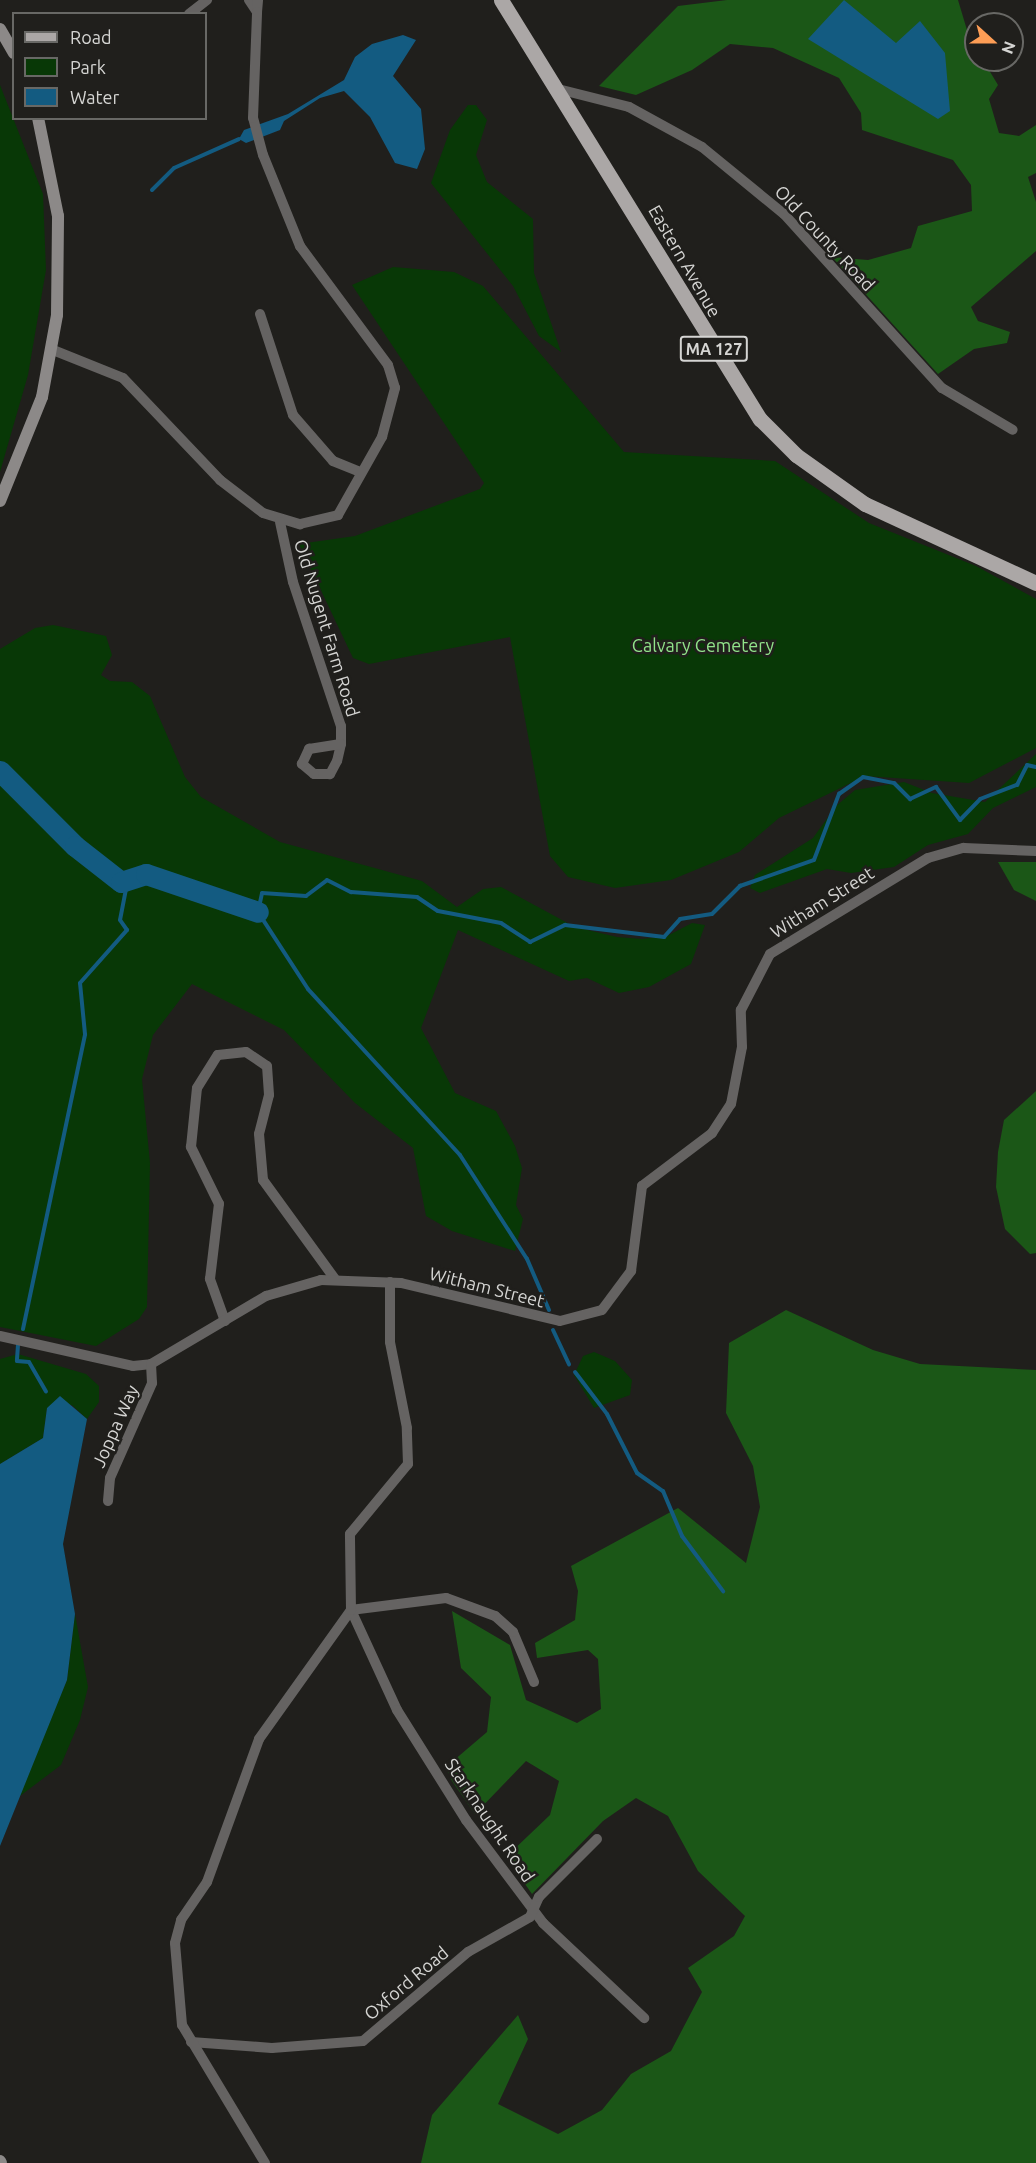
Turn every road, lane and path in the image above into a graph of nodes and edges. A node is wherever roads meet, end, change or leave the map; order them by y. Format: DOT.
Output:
graph roads {
  1 [pos="207,0"];
  2 [pos="249,0"];
  3 [pos="258,0"];
  4 [pos="501,0"];
  5 [pos="192,12"];
  6 [pos="257,12"];
  7 [pos="5,31"];
  8 [pos="12,49"];
  9 [pos="558,89"];
  10 [pos="38,120"];
  11 [pos="260,314"];
  12 [pos="52,350"];
  13 [pos="1013,430"];
  14 [pos="358,471"];
  15 [pos="0,501"];
  16 [pos="280,522"];
  17 [pos="1036,583"];
  18 [pos="341,744"];
  19 [pos="1036,851"];
  20 [pos="335,1279"];
  21 [pos="390,1282"];
  22 [pos="225,1321"];
  23 [pos="0,1336"];
  24 [pos="151,1364"];
  25 [pos="108,1501"];
  26 [pos="351,1610"];
  27 [pos="534,1682"];
  28 [pos="597,1839"];
  29 [pos="531,1910"];
  30 [pos="644,2018"];
  31 [pos="191,2042"];
  32 [pos="265,2163"];
  1 -- 5 [label="street"];
  2 -- 6 [label="street"];
  3 -- 6 [label="street, Old Nugent Farm Road"];
  4 -- 9 [label="main road, Eastern Avenue / MA 127"];
  6 -- 14 [label="street, Old Nugent Farm Road"];
  7 -- 8 [label="main road"];
  9 -- 13 [label="street, Old County Road"];
  9 -- 17 [label="main road, Eastern Avenue / MA 127"];
  10 -- 12 [label="main road"];
  11 -- 14 [label="street"];
  12 -- 15 [label="main road"];
  12 -- 16 [label="street, Old Nugent Farm Road"];
  14 -- 16 [label="street, Old Nugent Farm Road"];
  16 -- 18 [label="street, Old Nugent Farm Road"];
  19 -- 21 [label="street, Witham Street"];
  20 -- 21 [label="street, Witham Street"];
  20 -- 22 [label="street, Witham Street"];
  20 -- 22 [label="street"];
  21 -- 26 [label="street"];
  22 -- 24 [label="street, Witham Street"];
  23 -- 24 [label="street"];
  24 -- 25 [label="street, Joppa Way"];
  26 -- 27 [label="street"];
  26 -- 29 [label="street, Starknaught Road"];
  26 -- 31 [label="street"];
  28 -- 29 [label="street, Oxford Road"];
  29 -- 30 [label="street, Starknaught Road"];
  29 -- 31 [label="street, Oxford Road"];
  31 -- 32 [label="street"];
}
